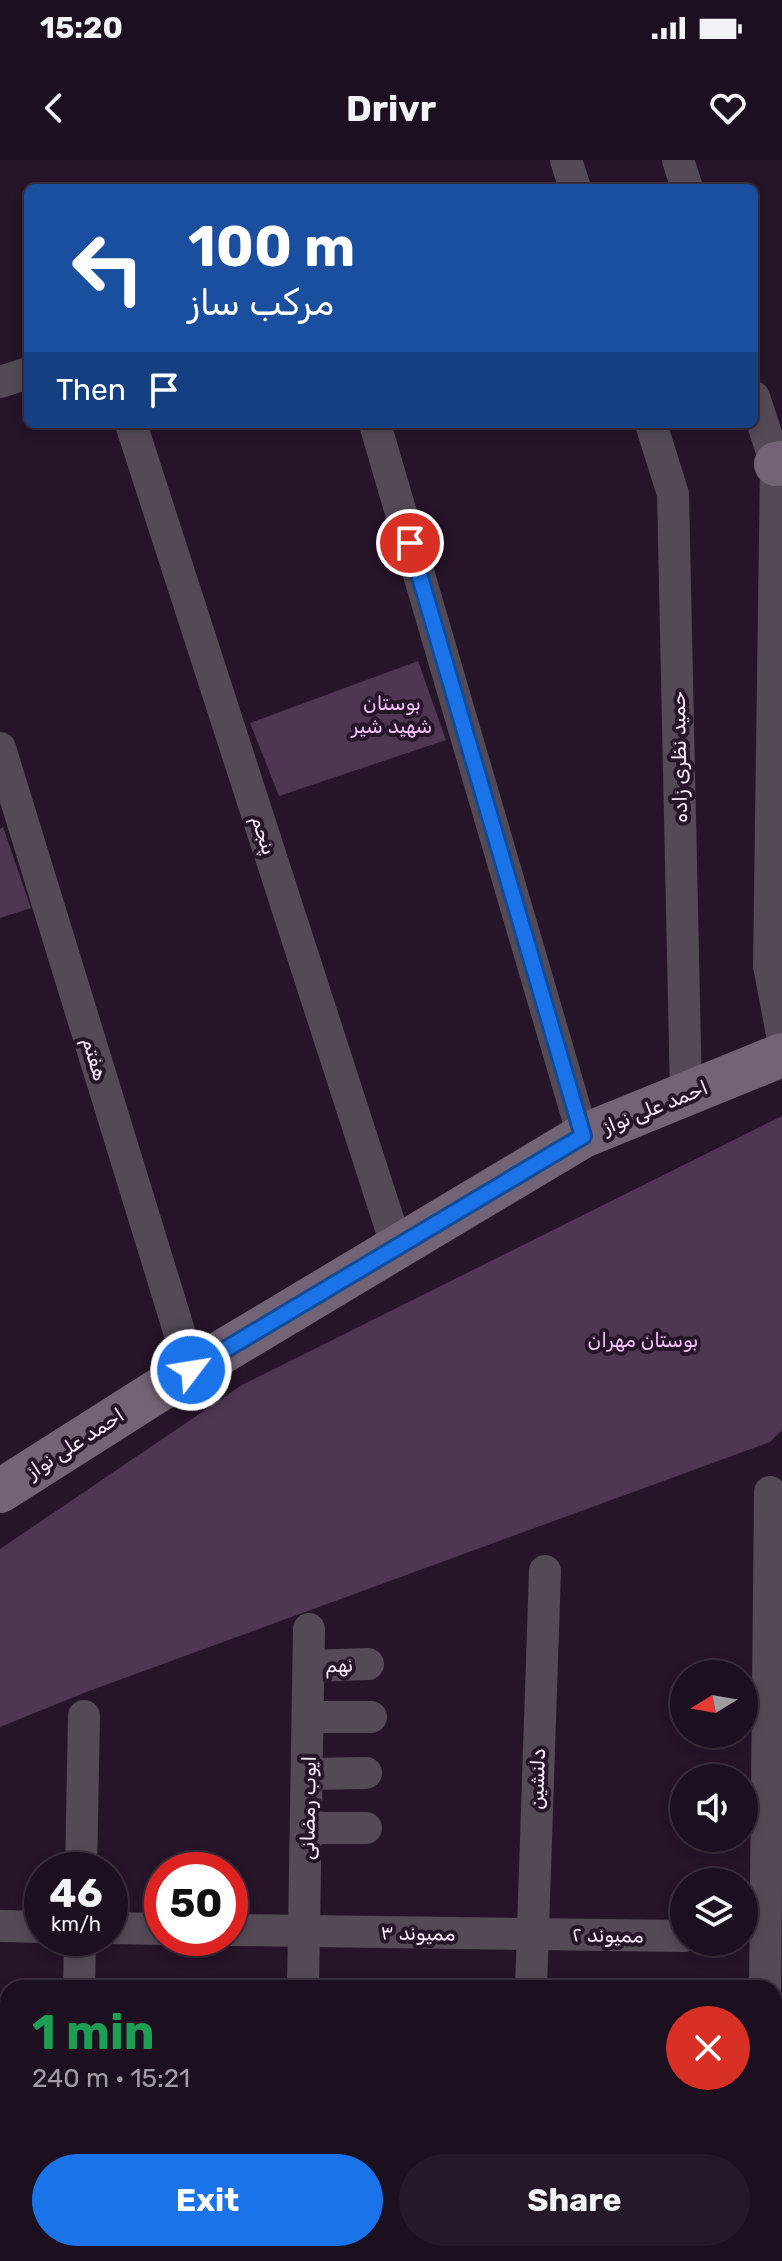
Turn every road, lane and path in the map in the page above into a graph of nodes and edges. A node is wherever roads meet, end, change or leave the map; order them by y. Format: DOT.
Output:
graph roads {
  1 [pos="566,160"];
  2 [pos="678,160"];
  3 [pos="574,184"];
  4 [pos="686,184"];
  5 [pos="24,374"];
  6 [pos="0,382"];
  7 [pos="758,408"];
  8 [pos="132,428"];
  9 [pos="376,428"];
  10 [pos="652,428"];
  11 [pos="779,464"];
  12 [pos="0,748"];
  13 [pos="782,1034"];
  14 [pos="782,1055"];
  15 [pos="686,1094"];
  16 [pos="583,1136"];
  17 [pos="397,1247"];
  18 [pos="191,1370"];
  19 [pos="0,1491"];
  20 [pos="770,1492"];
  21 [pos="545,1571"];
  22 [pos="775,1622"];
  23 [pos="309,1629"];
  24 [pos="368,1664"];
  25 [pos="310,1666"];
  26 [pos="84,1716"];
  27 [pos="310,1717"];
  28 [pos="371,1717"];
  29 [pos="366,1773"];
  30 [pos="308,1774"];
  31 [pos="307,1828"];
  32 [pos="366,1828"];
  33 [pos="81,1852"];
  34 [pos="0,1926"];
  35 [pos="24,1927"];
  36 [pos="248,1930"];
  37 [pos="304,1931"];
  38 [pos="532,1934"];
  39 [pos="670,1936"];
  40 [pos="764,1938"];
  41 [pos="80,1956"];
  42 [pos="79,1980"];
  43 [pos="303,1980"];
  44 [pos="531,1980"];
  45 [pos="765,1980"];
  1 -- 3 [label="street"];
  2 -- 4 [label="street"];
  5 -- 6 [label="street"];
  7 -- 11 [label="street"];
  8 -- 17 [label="street, پنجم"];
  9 -- 16 [label="street"];
  10 -- 15 [label="street, حمید نظری زاده"];
  11 -- 13 [label="street"];
  12 -- 18 [label="street, هفتم"];
  14 -- 15 [label="main road, احمد علی نواز"];
  15 -- 16 [label="main road, احمد علی نواز"];
  16 -- 17 [label="main road, احمد علی نواز"];
  17 -- 18 [label="main road, احمد علی نواز"];
  18 -- 19 [label="main road, احمد علی نواز"];
  20 -- 22 [label="street"];
  21 -- 38 [label="street, دلنشین"];
  22 -- 40 [label="street"];
  23 -- 25 [label="street, ایوب رمضانی"];
  24 -- 25 [label="street, نهم"];
  25 -- 27 [label="street, ایوب رمضانی"];
  26 -- 33 [label="street"];
  27 -- 28 [label="street"];
  27 -- 30 [label="street, ایوب رمضانی"];
  29 -- 30 [label="street"];
  30 -- 31 [label="street, ایوب رمضانی"];
  31 -- 32 [label="street"];
  31 -- 37 [label="street, ایوب رمضانی"];
  34 -- 35 [label="street"];
  36 -- 37 [label="street, ممیوند ۳"];
  37 -- 38 [label="street, ممیوند ۳"];
  37 -- 43 [label="street, ایوب رمضانی"];
  38 -- 39 [label="street, ممیوند ۲"];
  38 -- 44 [label="street, دلنشین"];
  40 -- 45 [label="street"];
  41 -- 42 [label="street"];
}
